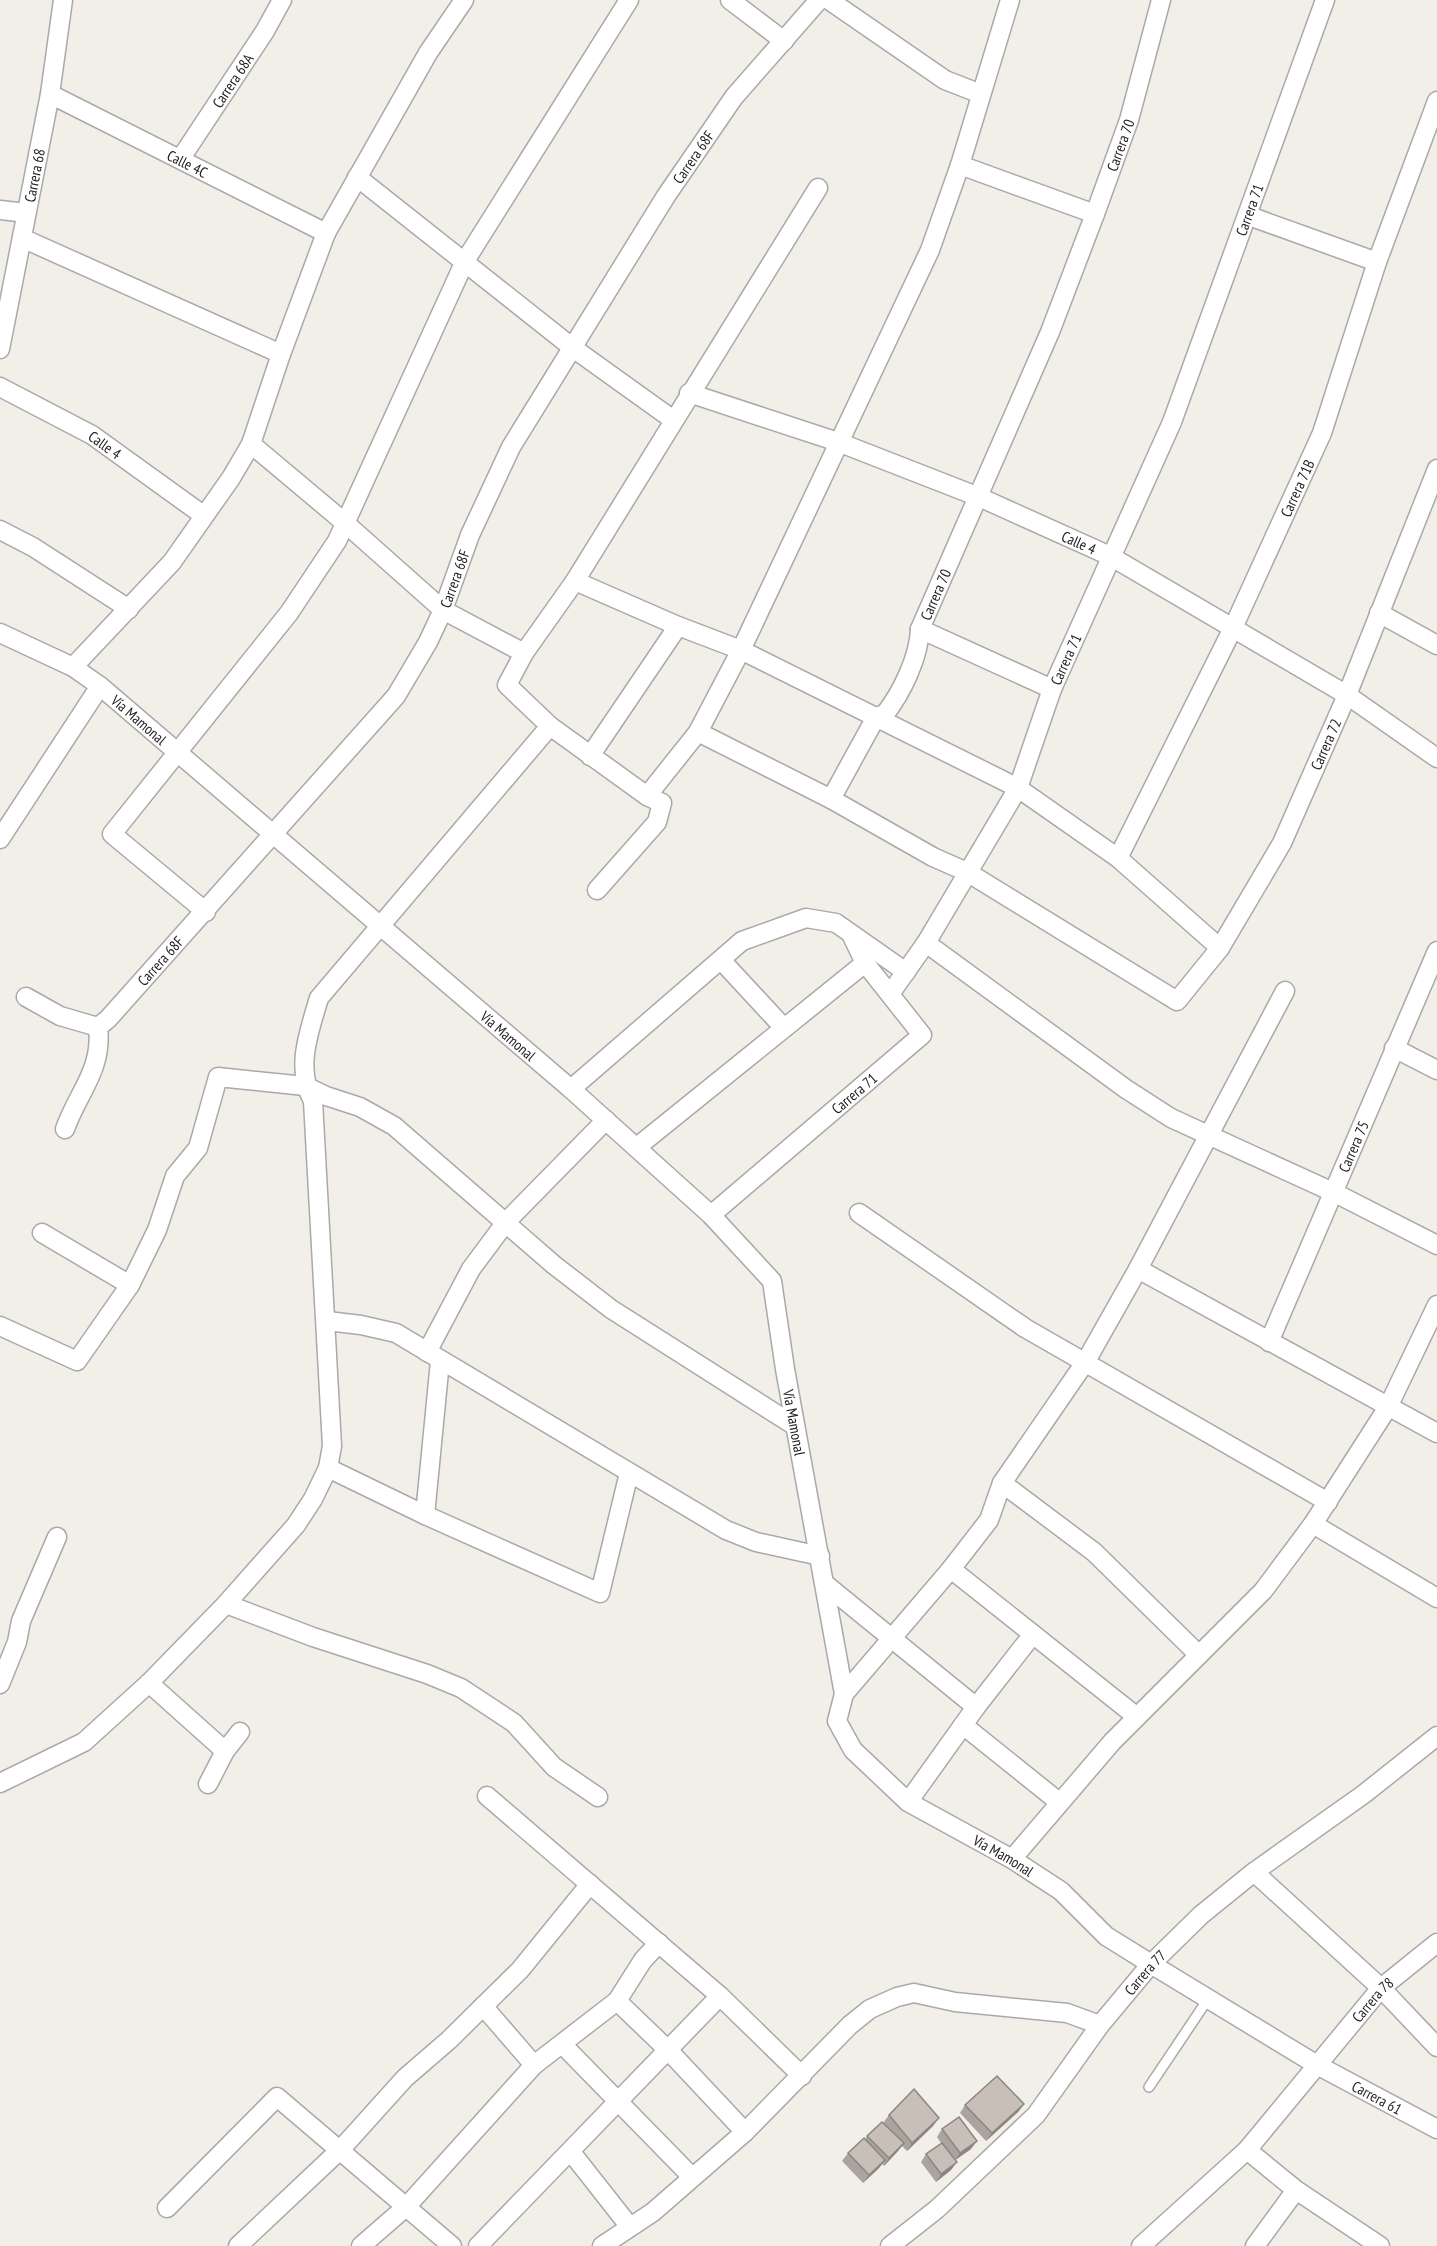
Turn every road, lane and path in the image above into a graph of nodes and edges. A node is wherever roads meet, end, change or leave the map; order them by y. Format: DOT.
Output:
graph roads {
  1 [pos="63,0"];
  2 [pos="282,0"];
  3 [pos="464,0"];
  4 [pos="629,0"];
  5 [pos="730,0"];
  6 [pos="819,0"];
  7 [pos="829,0"];
  8 [pos="1010,0"];
  9 [pos="1161,0"];
  10 [pos="1325,0"];
  11 [pos="784,41"];
  12 [pos="50,94"];
  13 [pos="981,94"];
  14 [pos="1437,101"];
  15 [pos="181,158"];
  16 [pos="960,165"];
  17 [pos="357,177"];
  18 [pos="818,188"];
  19 [pos="0,210"];
  20 [pos="26,213"];
  21 [pos="1095,214"];
  22 [pos="1249,216"];
  23 [pos="326,233"];
  24 [pos="22,238"];
  25 [pos="465,261"];
  26 [pos="1377,262"];
  27 [pos="573,348"];
  28 [pos="0,349"];
  29 [pos="280,354"];
  30 [pos="0,387"];
  31 [pos="689,393"];
  32 [pos="672,419"];
  33 [pos="838,442"];
  34 [pos="250,444"];
  35 [pos="1437,469"];
  36 [pos="979,497"];
  37 [pos="203,515"];
  38 [pos="344,522"];
  39 [pos="0,530"];
  40 [pos="1110,556"];
  41 [pos="575,581"];
  42 [pos="129,609"];
  43 [pos="444,610"];
  44 [pos="1379,613"];
  45 [pos="678,626"];
  46 [pos="1233,628"];
  47 [pos="920,629"];
  48 [pos="0,633"];
  49 [pos="1437,645"];
  50 [pos="741,650"];
  51 [pos="524,653"];
  52 [pos="73,667"];
  53 [pos="100,686"];
  54 [pos="1052,689"];
  55 [pos="1347,696"];
  56 [pos="876,717"];
  57 [pos="550,726"];
  58 [pos="698,732"];
  59 [pos="178,754"];
  60 [pos="590,756"];
  61 [pos="1437,758"];
  62 [pos="1018,788"];
  63 [pos="647,796"];
  64 [pos="831,799"];
  65 [pos="2,829"];
  66 [pos="273,836"];
  67 [pos="1118,858"];
  68 [pos="968,872"];
  69 [pos="597,890"];
  70 [pos="206,912"];
  71 [pos="380,924"];
  72 [pos="851,933"];
  73 [pos="926,943"];
  74 [pos="1220,948"];
  75 [pos="1437,951"];
  76 [pos="721,960"];
  77 [pos="865,963"];
  78 [pos="906,972"];
  79 [pos="1285,991"];
  80 [pos="890,994"];
  81 [pos="26,997"];
  82 [pos="98,1027"];
  83 [pos="784,1028"];
  84 [pos="1394,1048"];
  85 [pos="1437,1070"];
  86 [pos="305,1086"];
  87 [pos="571,1089"];
  88 [pos="606,1120"];
  89 [pos="65,1129"];
  90 [pos="1210,1137"];
  91 [pos="637,1147"];
  92 [pos="1335,1193"];
  93 [pos="859,1213"];
  94 [pos="711,1215"];
  95 [pos="506,1222"];
  96 [pos="42,1233"];
  97 [pos="1437,1245"];
  98 [pos="1138,1269"];
  99 [pos="130,1286"];
  100 [pos="1437,1305"];
  101 [pos="327,1321"];
  102 [pos="0,1326"];
  103 [pos="1269,1342"];
  104 [pos="434,1356"];
  105 [pos="1086,1360"];
  106 [pos="1388,1407"];
  107 [pos="795,1426"];
  108 [pos="1437,1433"];
  109 [pos="328,1468"];
  110 [pos="629,1473"];
  111 [pos="1002,1483"];
  112 [pos="1328,1502"];
  113 [pos="425,1515"];
  114 [pos="1313,1524"];
  115 [pos="57,1537"];
  116 [pos="819,1556"];
  117 [pos="951,1569"];
  118 [pos="825,1584"];
  119 [pos="1437,1598"];
  120 [pos="226,1604"];
  121 [pos="1033,1634"];
  122 [pos="891,1636"];
  123 [pos="1199,1655"];
  124 [pos="149,1683"];
  125 [pos="0,1684"];
  126 [pos="844,1694"];
  127 [pos="976,1707"];
  128 [pos="1137,1717"];
  129 [pos="963,1725"];
  130 [pos="240,1732"];
  131 [pos="1437,1736"];
  132 [pos="225,1751"];
  133 [pos="0,1783"];
  134 [pos="208,1784"];
  135 [pos="487,1796"];
  136 [pos="598,1797"];
  137 [pos="908,1802"];
  138 [pos="1059,1802"];
  139 [pos="1012,1859"];
  140 [pos="1254,1872"];
  141 [pos="590,1884"];
  142 [pos="659,1943"];
  143 [pos="1437,1943"];
  144 [pos="1151,1964"];
  145 [pos="1381,1988"];
  146 [pos="720,1996"];
  147 [pos="1208,1999"];
  148 [pos="617,2001"];
  149 [pos="483,2006"];
  150 [pos="1100,2025"];
  151 [pos="562,2044"];
  152 [pos="1437,2047"];
  153 [pos="668,2050"];
  154 [pos="534,2065"];
  155 [pos="1317,2065"];
  156 [pos="802,2076"];
  157 [pos="1149,2087"];
  158 [pos="620,2101"];
  159 [pos="1437,2129"];
  160 [pos="745,2132"];
  161 [pos="341,2149"];
  162 [pos="1247,2150"];
  163 [pos="572,2152"];
  164 [pos="691,2176"];
  165 [pos="1296,2190"];
  166 [pos="407,2206"];
  167 [pos="167,2208"];
  168 [pos="630,2227"];
  169 [pos="238,2246"];
  170 [pos="361,2246"];
  171 [pos="452,2246"];
  172 [pos="478,2246"];
  173 [pos="602,2246"];
  174 [pos="890,2246"];
  175 [pos="1141,2246"];
  176 [pos="1255,2246"];
  177 [pos="1380,2246"];
  1 -- 12 [label="street, Carrera 68"];
  2 -- 15 [label="street, Carrera 68A"];
  3 -- 17 [label="street"];
  4 -- 25 [label="street"];
  5 -- 11 [label="street"];
  6 -- 11 [label="street, Carrera 68F"];
  7 -- 13 [label="street"];
  8 -- 13 [label="street"];
  9 -- 21 [label="street, Carrera 70"];
  10 -- 22 [label="street, Carrera 71"];
  11 -- 27 [label="street, Carrera 68F"];
  12 -- 15 [label="street, Calle 4C"];
  12 -- 20 [label="street, Carrera 68"];
  13 -- 16 [label="street"];
  14 -- 26 [label="street, Carrera 71B"];
  15 -- 23 [label="street, Calle 4C"];
  16 -- 21 [label="street"];
  16 -- 33 [label="street"];
  17 -- 23 [label="street"];
  17 -- 25 [label="street"];
  18 -- 31 [label="street"];
  19 -- 20 [label="street"];
  20 -- 24 [label="street, Carrera 68"];
  21 -- 36 [label="street, Carrera 70"];
  22 -- 26 [label="street"];
  22 -- 40 [label="street, Carrera 71"];
  23 -- 29 [label="street"];
  24 -- 28 [label="street, Carrera 68"];
  24 -- 29 [label="street"];
  25 -- 27 [label="street"];
  25 -- 38 [label="street"];
  26 -- 46 [label="street, Carrera 71B"];
  27 -- 32 [label="street"];
  27 -- 43 [label="street, Carrera 68F"];
  29 -- 34 [label="street"];
  30 -- 37 [label="street, Calle 4"];
  31 -- 32 [label="street"];
  31 -- 33 [label="street, Calle 4"];
  32 -- 41 [label="street"];
  33 -- 36 [label="street, Calle 4"];
  33 -- 50 [label="street"];
  34 -- 37 [label="street"];
  34 -- 38 [label="street"];
  35 -- 44 [label="street, Carrera 72"];
  36 -- 40 [label="street, Calle 4"];
  36 -- 47 [label="street, Carrera 70"];
  37 -- 42 [label="street"];
  38 -- 43 [label="street"];
  38 -- 59 [label="street"];
  39 -- 42 [label="street"];
  40 -- 46 [label="street, Calle 4"];
  40 -- 54 [label="street, Carrera 71"];
  41 -- 45 [label="street"];
  41 -- 51 [label="street"];
  42 -- 52 [label="street"];
  43 -- 51 [label="street"];
  43 -- 66 [label="street, Carrera 68F"];
  44 -- 49 [label="street"];
  44 -- 55 [label="street, Carrera 72"];
  45 -- 50 [label="street"];
  45 -- 60 [label="street"];
  46 -- 55 [label="street, Calle 4"];
  46 -- 67 [label="street, Carrera 71B"];
  47 -- 54 [label="street"];
  47 -- 56 [label="street, Carrera 70"];
  48 -- 52 [label="street, Vía Mamonal"];
  50 -- 56 [label="street"];
  50 -- 58 [label="street"];
  51 -- 57 [label="street"];
  52 -- 53 [label="street, Vía Mamonal"];
  53 -- 59 [label="street, Vía Mamonal"];
  53 -- 65 [label="street"];
  54 -- 62 [label="street, Carrera 71"];
  55 -- 61 [label="street, Calle 4"];
  55 -- 74 [label="street, Carrera 72"];
  56 -- 62 [label="street"];
  56 -- 64 [label="street, Carrera 70"];
  57 -- 60 [label="street"];
  57 -- 71 [label="street"];
  58 -- 63 [label="street"];
  58 -- 64 [label="street"];
  59 -- 66 [label="street, Vía Mamonal"];
  59 -- 70 [label="street"];
  60 -- 63 [label="street"];
  62 -- 67 [label="street"];
  62 -- 68 [label="street, Carrera 71"];
  63 -- 69 [label="street"];
  64 -- 68 [label="street"];
  66 -- 70 [label="street, Carrera 68F"];
  66 -- 71 [label="street, Vía Mamonal"];
  67 -- 74 [label="street"];
  68 -- 73 [label="street, Carrera 71"];
  68 -- 74 [label="street, Carrera 72"];
  70 -- 82 [label="street, Carrera 68F"];
  71 -- 86 [label="street"];
  71 -- 87 [label="street, Vía Mamonal"];
  72 -- 76 [label="street"];
  72 -- 77 [label="street"];
  72 -- 78 [label="street"];
  73 -- 78 [label="street, Carrera 71"];
  73 -- 90 [label="street"];
  75 -- 84 [label="street, Carrera 75"];
  76 -- 83 [label="street"];
  76 -- 87 [label="street"];
  77 -- 80 [label="street"];
  77 -- 83 [label="street"];
  78 -- 80 [label="street, Carrera 71"];
  79 -- 90 [label="street"];
  80 -- 94 [label="street, Carrera 71"];
  81 -- 82 [label="street"];
  82 -- 89 [label="street"];
  83 -- 91 [label="street"];
  84 -- 85 [label="street"];
  84 -- 92 [label="street, Carrera 75"];
  86 -- 95 [label="street"];
  86 -- 99 [label="street"];
  86 -- 101 [label="street"];
  87 -- 88 [label="street, Vía Mamonal"];
  88 -- 91 [label="street, Vía Mamonal"];
  88 -- 95 [label="street"];
  90 -- 92 [label="street"];
  90 -- 98 [label="street"];
  91 -- 94 [label="street, Vía Mamonal"];
  92 -- 97 [label="street"];
  92 -- 103 [label="street, Carrera 75"];
  93 -- 105 [label="street"];
  94 -- 107 [label="street, Vía Mamonal"];
  95 -- 104 [label="street"];
  95 -- 107 [label="street"];
  96 -- 99 [label="street"];
  98 -- 103 [label="street"];
  98 -- 105 [label="street"];
  99 -- 102 [label="street"];
  100 -- 106 [label="street"];
  101 -- 104 [label="street"];
  101 -- 109 [label="street"];
  103 -- 106 [label="street"];
  104 -- 110 [label="street"];
  104 -- 113 [label="street"];
  105 -- 111 [label="street"];
  105 -- 112 [label="street"];
  106 -- 108 [label="street"];
  106 -- 112 [label="street"];
  107 -- 116 [label="street, Vía Mamonal"];
  109 -- 113 [label="street"];
  109 -- 120 [label="street"];
  110 -- 113 [label="street"];
  110 -- 116 [label="street"];
  111 -- 117 [label="street"];
  111 -- 123 [label="street"];
  112 -- 114 [label="street"];
  114 -- 119 [label="street"];
  114 -- 123 [label="street"];
  115 -- 125 [label="street"];
  116 -- 118 [label="street, Vía Mamonal"];
  117 -- 121 [label="street"];
  117 -- 122 [label="street"];
  118 -- 122 [label="street"];
  118 -- 126 [label="street, Vía Mamonal"];
  120 -- 124 [label="street"];
  120 -- 136 [label="street"];
  121 -- 127 [label="street"];
  121 -- 128 [label="street"];
  122 -- 126 [label="street"];
  122 -- 127 [label="street"];
  123 -- 128 [label="street"];
  124 -- 132 [label="street"];
  124 -- 133 [label="street"];
  126 -- 137 [label="street, Vía Mamonal"];
  127 -- 129 [label="street"];
  128 -- 138 [label="street"];
  129 -- 137 [label="street"];
  129 -- 138 [label="street"];
  130 -- 132 [label="street"];
  131 -- 140 [label="street, Carrera 77"];
  132 -- 134 [label="street"];
  135 -- 141 [label="street"];
  137 -- 139 [label="street, Vía Mamonal"];
  138 -- 139 [label="street"];
  139 -- 144 [label="street, Vía Mamonal"];
  140 -- 144 [label="street, Carrera 77"];
  140 -- 145 [label="street"];
  141 -- 142 [label="street"];
  141 -- 149 [label="street"];
  142 -- 146 [label="street"];
  142 -- 148 [label="street"];
  143 -- 145 [label="street, Carrera 78"];
  144 -- 147 [label="street, Vía Mamonal"];
  144 -- 150 [label="street, Carrera 77"];
  145 -- 152 [label="street"];
  145 -- 155 [label="street, Carrera 78"];
  146 -- 153 [label="street"];
  146 -- 156 [label="street"];
  147 -- 155 [label="street, Vía Mamonal"];
  147 -- 157 [label="lane"];
  148 -- 151 [label="street"];
  148 -- 153 [label="street"];
  149 -- 154 [label="street"];
  149 -- 161 [label="street"];
  150 -- 156 [label="street"];
  150 -- 174 [label="street, Carrera 77"];
  151 -- 154 [label="street"];
  151 -- 158 [label="street"];
  153 -- 158 [label="street"];
  153 -- 160 [label="street"];
  154 -- 166 [label="street"];
  155 -- 159 [label="street, Carrera 61"];
  155 -- 162 [label="street"];
  156 -- 160 [label="street"];
  158 -- 163 [label="street"];
  158 -- 164 [label="street"];
  160 -- 164 [label="street"];
  161 -- 166 [label="street"];
  161 -- 167 [label="street"];
  161 -- 169 [label="street"];
  162 -- 165 [label="street"];
  162 -- 175 [label="street"];
  163 -- 168 [label="street"];
  163 -- 172 [label="street"];
  164 -- 168 [label="street"];
  165 -- 176 [label="street"];
  165 -- 177 [label="street"];
  166 -- 170 [label="street"];
  166 -- 171 [label="street"];
  168 -- 173 [label="street"];
}
